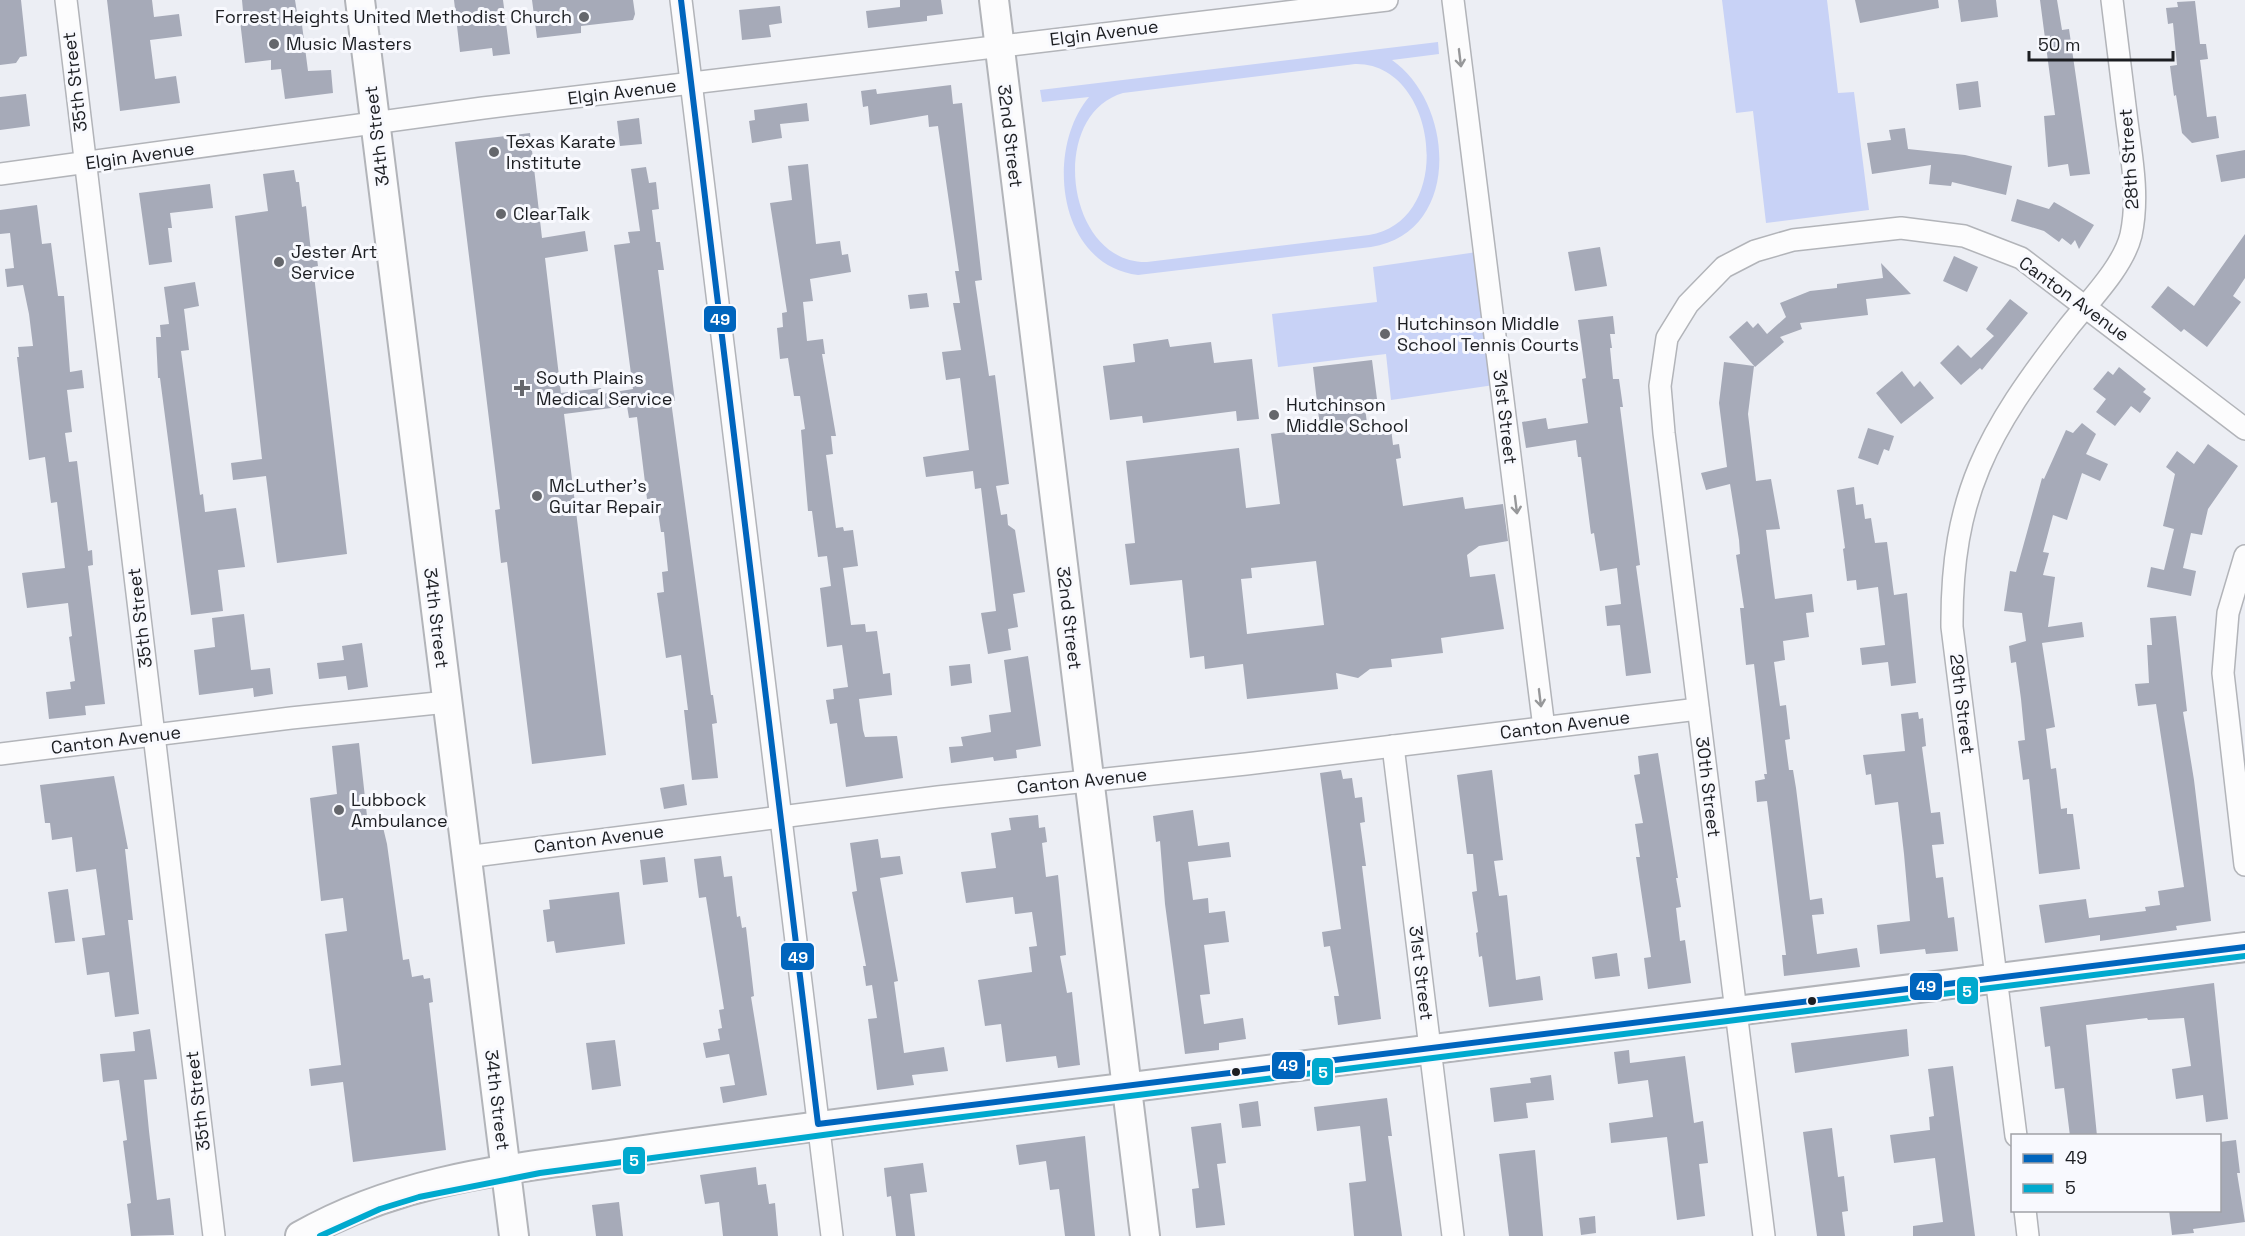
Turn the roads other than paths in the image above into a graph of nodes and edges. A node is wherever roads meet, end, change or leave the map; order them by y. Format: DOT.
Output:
graph roads {
  1 [pos="66,0"];
  2 [pos="360,0"];
  3 [pos="681,0"];
  4 [pos="994,0"];
  5 [pos="1387,0"];
  6 [pos="1453,0"];
  7 [pos="2112,0"];
  8 [pos="1272,7"];
  9 [pos="999,45"];
  10 [pos="691,83"];
  11 [pos="375,123"];
  12 [pos="85,163"];
  13 [pos="0,174"];
  14 [pos="2085,305"];
  15 [pos="1667,338"];
  16 [pos="2245,429"];
  17 [pos="2245,556"];
  18 [pos="447,702"];
  19 [pos="1698,709"];
  20 [pos="1544,728"];
  21 [pos="154,735"];
  22 [pos="1393,746"];
  23 [pos="0,754"];
  24 [pos="1089,779"];
  25 [pos="781,817"];
  26 [pos="466,857"];
  27 [pos="2245,865"];
  28 [pos="2245,947"];
  29 [pos="1997,978"];
  30 [pos="1736,1010"];
  31 [pos="1431,1048"];
  32 [pos="1126,1088"];
  33 [pos="819,1124"];
  34 [pos="2016,1134"];
  35 [pos="506,1169"];
  36 [pos="2025,1212"];
  37 [pos="214,1236"];
  38 [pos="300,1236"];
  39 [pos="514,1236"];
  40 [pos="832,1236"];
  41 [pos="1145,1236"];
  42 [pos="1454,1236"];
  43 [pos="1764,1236"];
  44 [pos="2028,1236"];
  1 -- 12 [label="street, 35th Street"];
  2 -- 11 [label="street, 34th Street"];
  3 -- 10 [label="street"];
  4 -- 9 [label="street, 32nd Street"];
  5 -- 8 [label="street, Elgin Avenue"];
  6 -- 20 [label="street, 31st Street, one-way"];
  7 -- 14 [label="street, 28th Street"];
  8 -- 9 [label="street, Elgin Avenue"];
  9 -- 10 [label="street, Elgin Avenue"];
  9 -- 24 [label="street, 32nd Street"];
  10 -- 11 [label="street, Elgin Avenue"];
  10 -- 25 [label="street"];
  11 -- 12 [label="street, Elgin Avenue"];
  11 -- 18 [label="street, 34th Street"];
  12 -- 13 [label="street, Elgin Avenue"];
  12 -- 21 [label="street, 35th Street"];
  14 -- 15 [label="street, Canton Avenue"];
  14 -- 16 [label="street, Canton Avenue"];
  14 -- 29 [label="street, 29th Street"];
  15 -- 19 [label="street, 30th Street"];
  17 -- 27 [label="street"];
  18 -- 21 [label="street, Canton Avenue"];
  18 -- 26 [label="street, 34th Street"];
  19 -- 20 [label="street, Canton Avenue"];
  19 -- 30 [label="street, 30th Street"];
  20 -- 22 [label="street, Canton Avenue"];
  21 -- 23 [label="street, Canton Avenue"];
  21 -- 37 [label="street, 35th Street"];
  22 -- 24 [label="street, Canton Avenue"];
  22 -- 31 [label="street, 31st Street"];
  24 -- 25 [label="street, Canton Avenue"];
  24 -- 32 [label="street, 32nd Street"];
  25 -- 26 [label="street, Canton Avenue"];
  25 -- 33 [label="street"];
  26 -- 35 [label="street, 34th Street"];
  28 -- 29 [label="street"];
  29 -- 30 [label="street"];
  29 -- 34 [label="street, 29th Street"];
  30 -- 31 [label="street"];
  30 -- 43 [label="street, 30th Street"];
  31 -- 32 [label="street"];
  31 -- 42 [label="street, 31st Street"];
  32 -- 33 [label="street"];
  32 -- 41 [label="street, 32nd Street"];
  33 -- 35 [label="street"];
  33 -- 40 [label="street"];
  35 -- 38 [label="street"];
  35 -- 39 [label="street, 34th Street"];
  36 -- 44 [label="street"];
}
